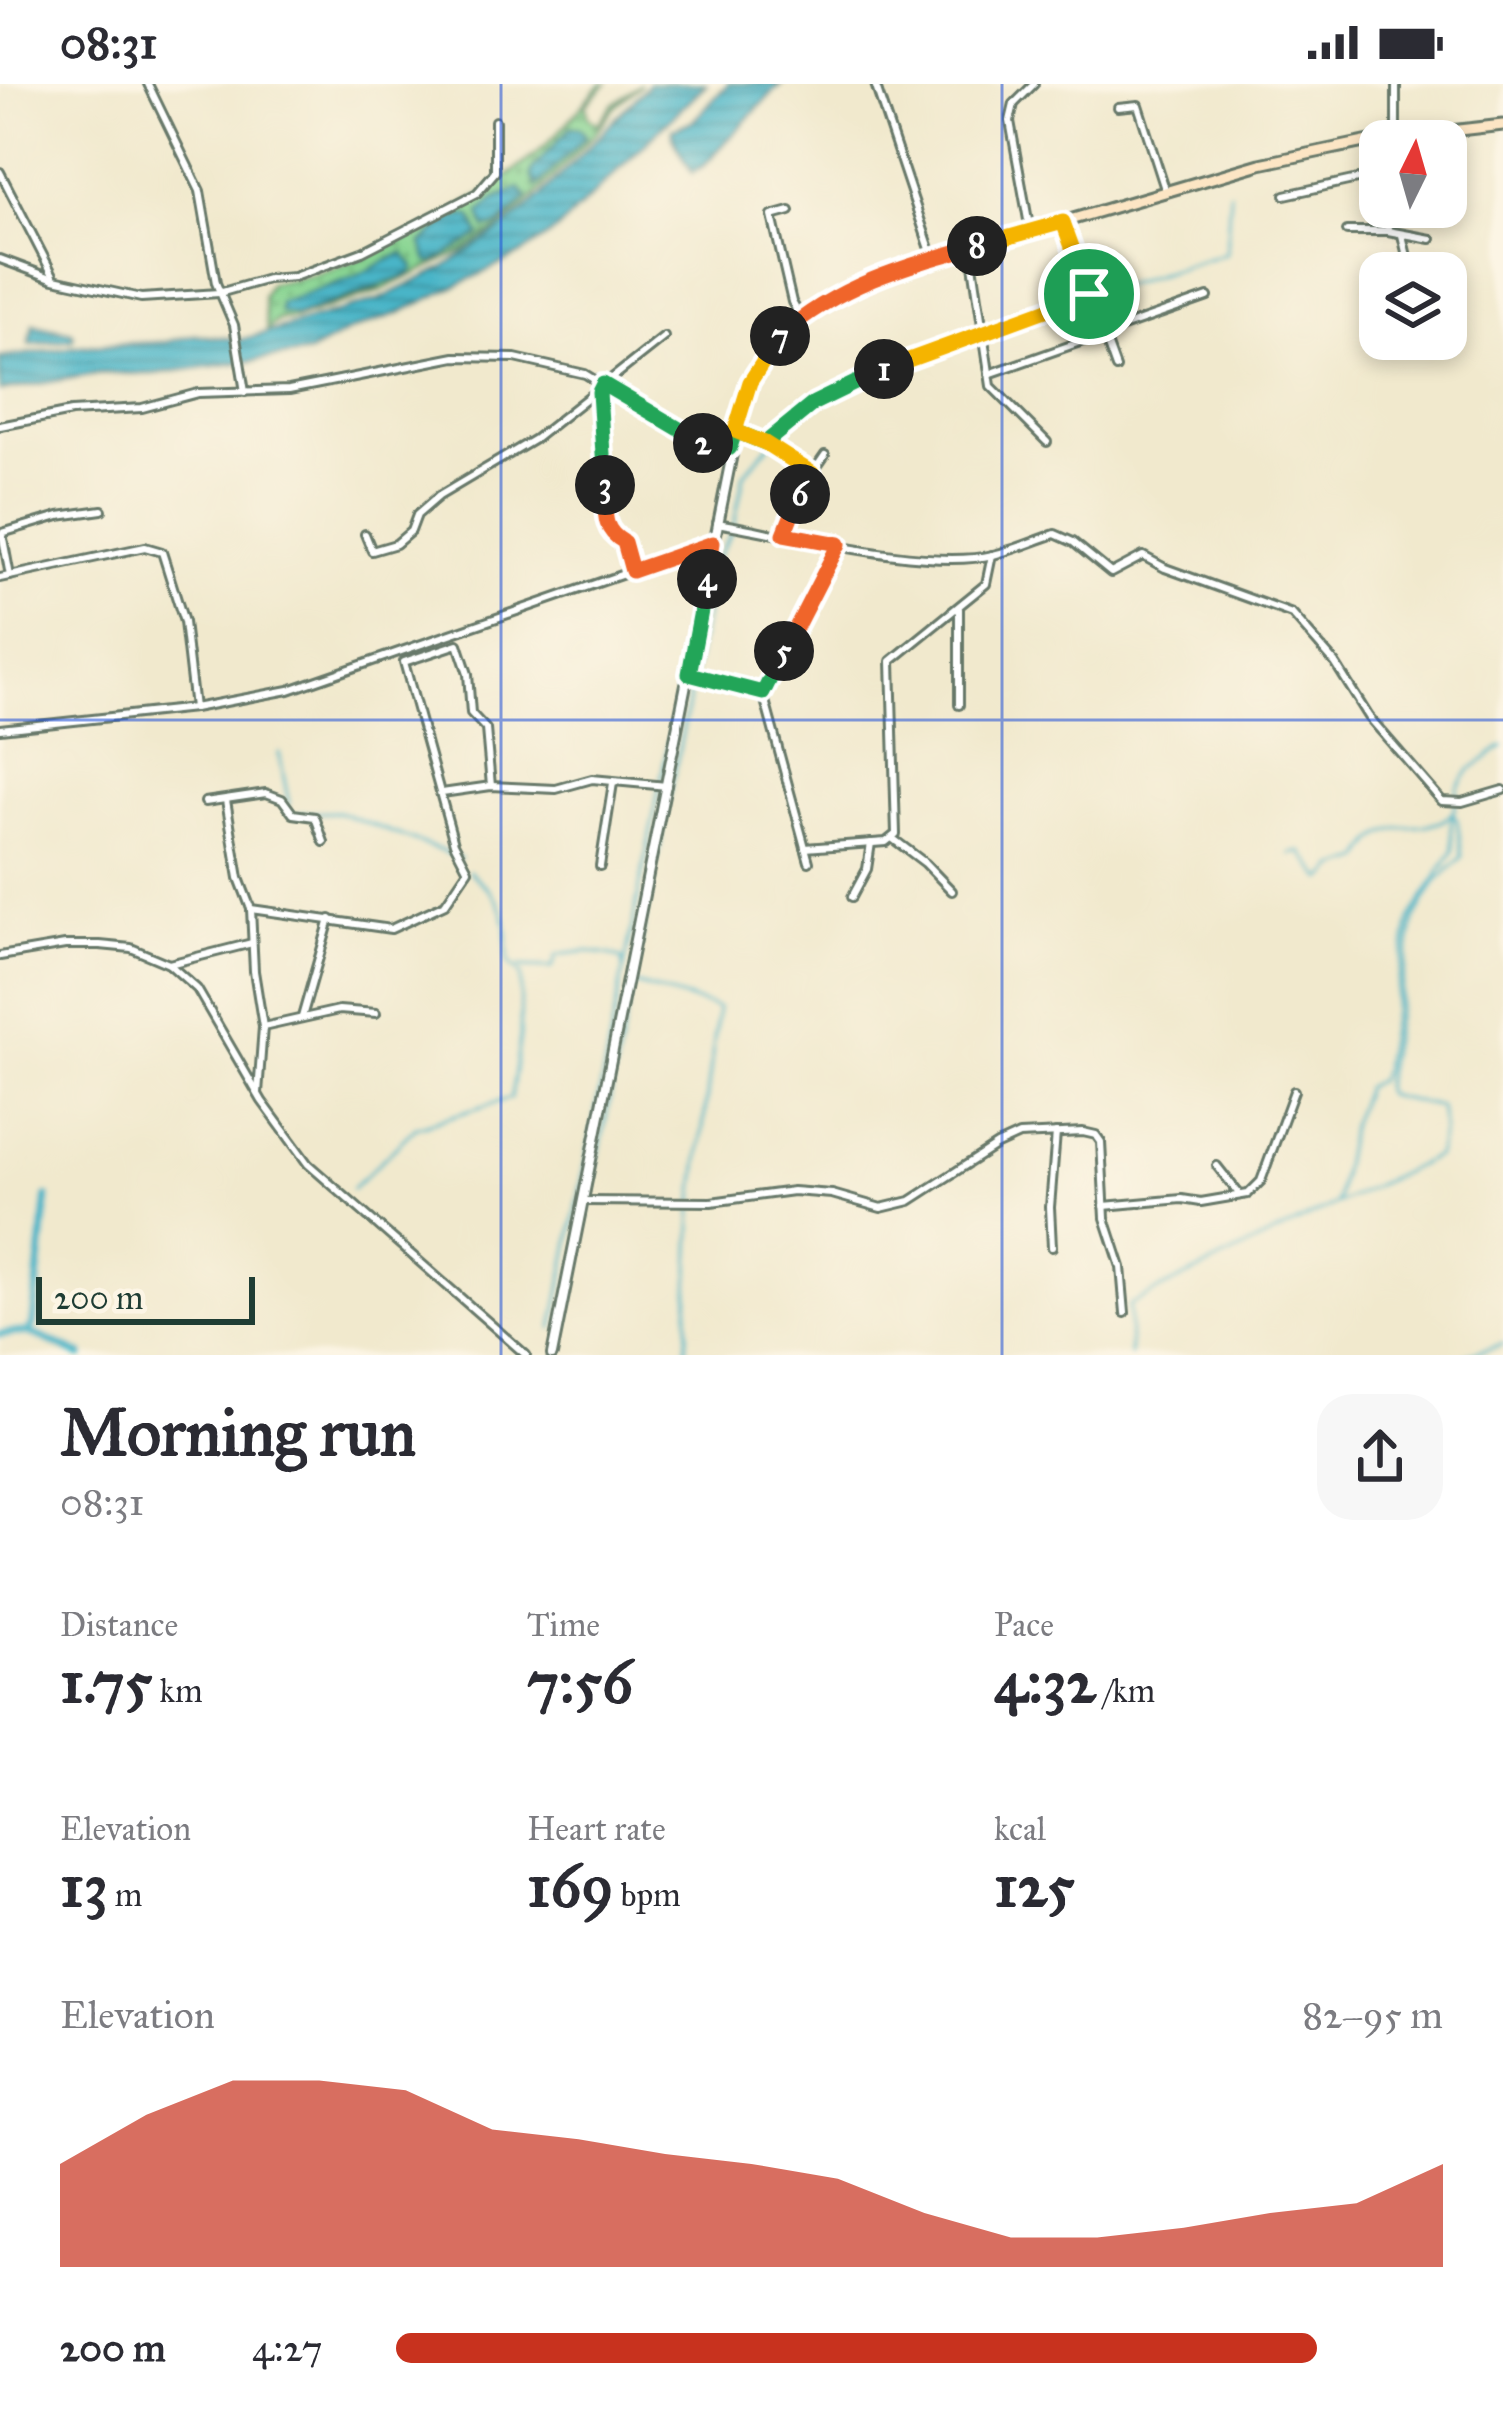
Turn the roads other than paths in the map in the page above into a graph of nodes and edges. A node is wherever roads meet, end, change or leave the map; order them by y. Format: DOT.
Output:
graph roads {
  1 [pos="148,84"];
  2 [pos="874,84"];
  3 [pos="1033,84"];
  4 [pos="1396,84"];
  5 [pos="1118,107"];
  6 [pos="1391,120"];
  7 [pos="495,121"];
  8 [pos="1503,125"];
  9 [pos="1467,129"];
  10 [pos="1359,145"];
  11 [pos="0,172"];
  12 [pos="1359,179"];
  13 [pos="1166,192"];
  14 [pos="1285,195"];
  15 [pos="790,211"];
  16 [pos="1063,222"];
  17 [pos="1347,230"];
  18 [pos="1030,231"];
  19 [pos="1388,231"];
  20 [pos="1402,235"];
  21 [pos="1431,239"];
  22 [pos="970,248"];
  23 [pos="1406,252"];
  24 [pos="933,258"];
  25 [pos="0,259"];
  26 [pos="54,279"];
  27 [pos="219,293"];
  28 [pos="1089,294"];
  29 [pos="1208,297"];
  30 [pos="801,318"];
  31 [pos="983,330"];
  32 [pos="1104,334"];
  33 [pos="664,337"];
  34 [pos="1116,368"];
  35 [pos="989,374"];
  36 [pos="601,388"];
  37 [pos="245,392"];
  38 [pos="0,425"];
  39 [pos="737,425"];
  40 [pos="1047,442"];
  41 [pos="765,443"];
  42 [pos="730,448"];
  43 [pos="825,455"];
  44 [pos="812,473"];
  45 [pos="102,510"];
  46 [pos="717,523"];
  47 [pos="365,534"];
  48 [pos="784,534"];
  49 [pos="713,543"];
  50 [pos="839,544"];
  51 [pos="992,556"];
  52 [pos="632,571"];
  53 [pos="10,576"];
  54 [pos="0,578"];
  55 [pos="959,609"];
  56 [pos="689,674"];
  57 [pos="763,693"];
  58 [pos="959,705"];
  59 [pos="194,708"];
  60 [pos="0,729"];
  61 [pos="613,783"];
  62 [pos="491,786"];
  63 [pos="667,786"];
  64 [pos="1503,790"];
  65 [pos="442,793"];
  66 [pos="226,800"];
  67 [pos="206,802"];
  68 [pos="892,838"];
  69 [pos="324,842"];
  70 [pos="871,843"];
  71 [pos="805,848"];
  72 [pos="809,862"];
  73 [pos="600,866"];
  74 [pos="952,891"];
  75 [pos="852,897"];
  76 [pos="251,909"];
  77 [pos="330,919"];
  78 [pos="253,943"];
  79 [pos="0,956"];
  80 [pos="169,964"];
  81 [pos="376,1013"];
  82 [pos="302,1016"];
  83 [pos="263,1027"];
  84 [pos="1294,1091"];
  85 [pos="258,1093"];
  86 [pos="1056,1133"];
  87 [pos="1217,1166"];
  88 [pos="1240,1195"];
  89 [pos="584,1201"];
  90 [pos="1105,1206"];
  91 [pos="1052,1247"];
  92 [pos="1124,1313"];
  93 [pos="526,1355"];
  94 [pos="552,1355"];
  1 -- 27 [label="street"];
  2 -- 24 [label="street"];
  3 -- 18 [label="street"];
  4 -- 6 [label="street"];
  5 -- 13 [label="street"];
  7 -- 27 [label="street"];
  8 -- 9 [label="main road"];
  10 -- 13 [label="main road"];
  11 -- 26 [label="street"];
  12 -- 14 [label="street"];
  13 -- 16 [label="main road"];
  15 -- 30 [label="street"];
  16 -- 18 [label="main road"];
  16 -- 28 [label="street"];
  17 -- 19 [label="street"];
  18 -- 22 [label="main road"];
  19 -- 20 [label="street"];
  20 -- 21 [label="street"];
  20 -- 23 [label="street"];
  22 -- 24 [label="main road"];
  22 -- 31 [label="street"];
  24 -- 30 [label="main road"];
  25 -- 26 [label="street"];
  26 -- 27 [label="street"];
  27 -- 37 [label="street"];
  28 -- 31 [label="street"];
  28 -- 32 [label="street"];
  29 -- 32 [label="street"];
  30 -- 39 [label="main road"];
  31 -- 35 [label="street"];
  31 -- 41 [label="street"];
  32 -- 34 [label="street"];
  32 -- 35 [label="street"];
  33 -- 36 [label="street"];
  35 -- 40 [label="street"];
  36 -- 37 [label="street"];
  36 -- 42 [label="street"];
  36 -- 47 [label="street"];
  36 -- 52 [label="street"];
  37 -- 38 [label="street"];
  39 -- 41 [label="street"];
  39 -- 42 [label="street"];
  41 -- 44 [label="street"];
  42 -- 46 [label="street"];
  43 -- 44 [label="street"];
  44 -- 48 [label="street"];
  45 -- 53 [label="street"];
  46 -- 48 [label="street"];
  46 -- 49 [label="street"];
  48 -- 50 [label="street"];
  49 -- 52 [label="street"];
  49 -- 56 [label="street"];
  50 -- 51 [label="street"];
  50 -- 57 [label="street"];
  51 -- 55 [label="street"];
  51 -- 64 [label="street"];
  52 -- 59 [label="street"];
  53 -- 54 [label="street"];
  53 -- 59 [label="street"];
  55 -- 58 [label="street"];
  55 -- 68 [label="street"];
  56 -- 57 [label="street"];
  56 -- 63 [label="street"];
  57 -- 71 [label="street"];
  59 -- 60 [label="street"];
  61 -- 62 [label="street"];
  61 -- 63 [label="street"];
  61 -- 73 [label="street"];
  62 -- 65 [label="street"];
  62 -- 65 [label="street"];
  63 -- 89 [label="street"];
  65 -- 77 [label="street"];
  66 -- 67 [label="street"];
  66 -- 69 [label="street"];
  66 -- 76 [label="street"];
  68 -- 70 [label="street"];
  68 -- 74 [label="street"];
  70 -- 71 [label="street"];
  70 -- 75 [label="street"];
  71 -- 72 [label="street"];
  76 -- 77 [label="street"];
  76 -- 78 [label="street"];
  77 -- 82 [label="street"];
  78 -- 80 [label="street"];
  78 -- 83 [label="street"];
  79 -- 80 [label="street"];
  80 -- 85 [label="street"];
  81 -- 82 [label="street"];
  82 -- 83 [label="street"];
  83 -- 85 [label="street"];
  84 -- 88 [label="street"];
  85 -- 93 [label="street"];
  86 -- 89 [label="street"];
  86 -- 90 [label="street"];
  86 -- 91 [label="street"];
  87 -- 88 [label="street"];
  88 -- 90 [label="street"];
  89 -- 94 [label="street"];
  90 -- 92 [label="street"];
}
